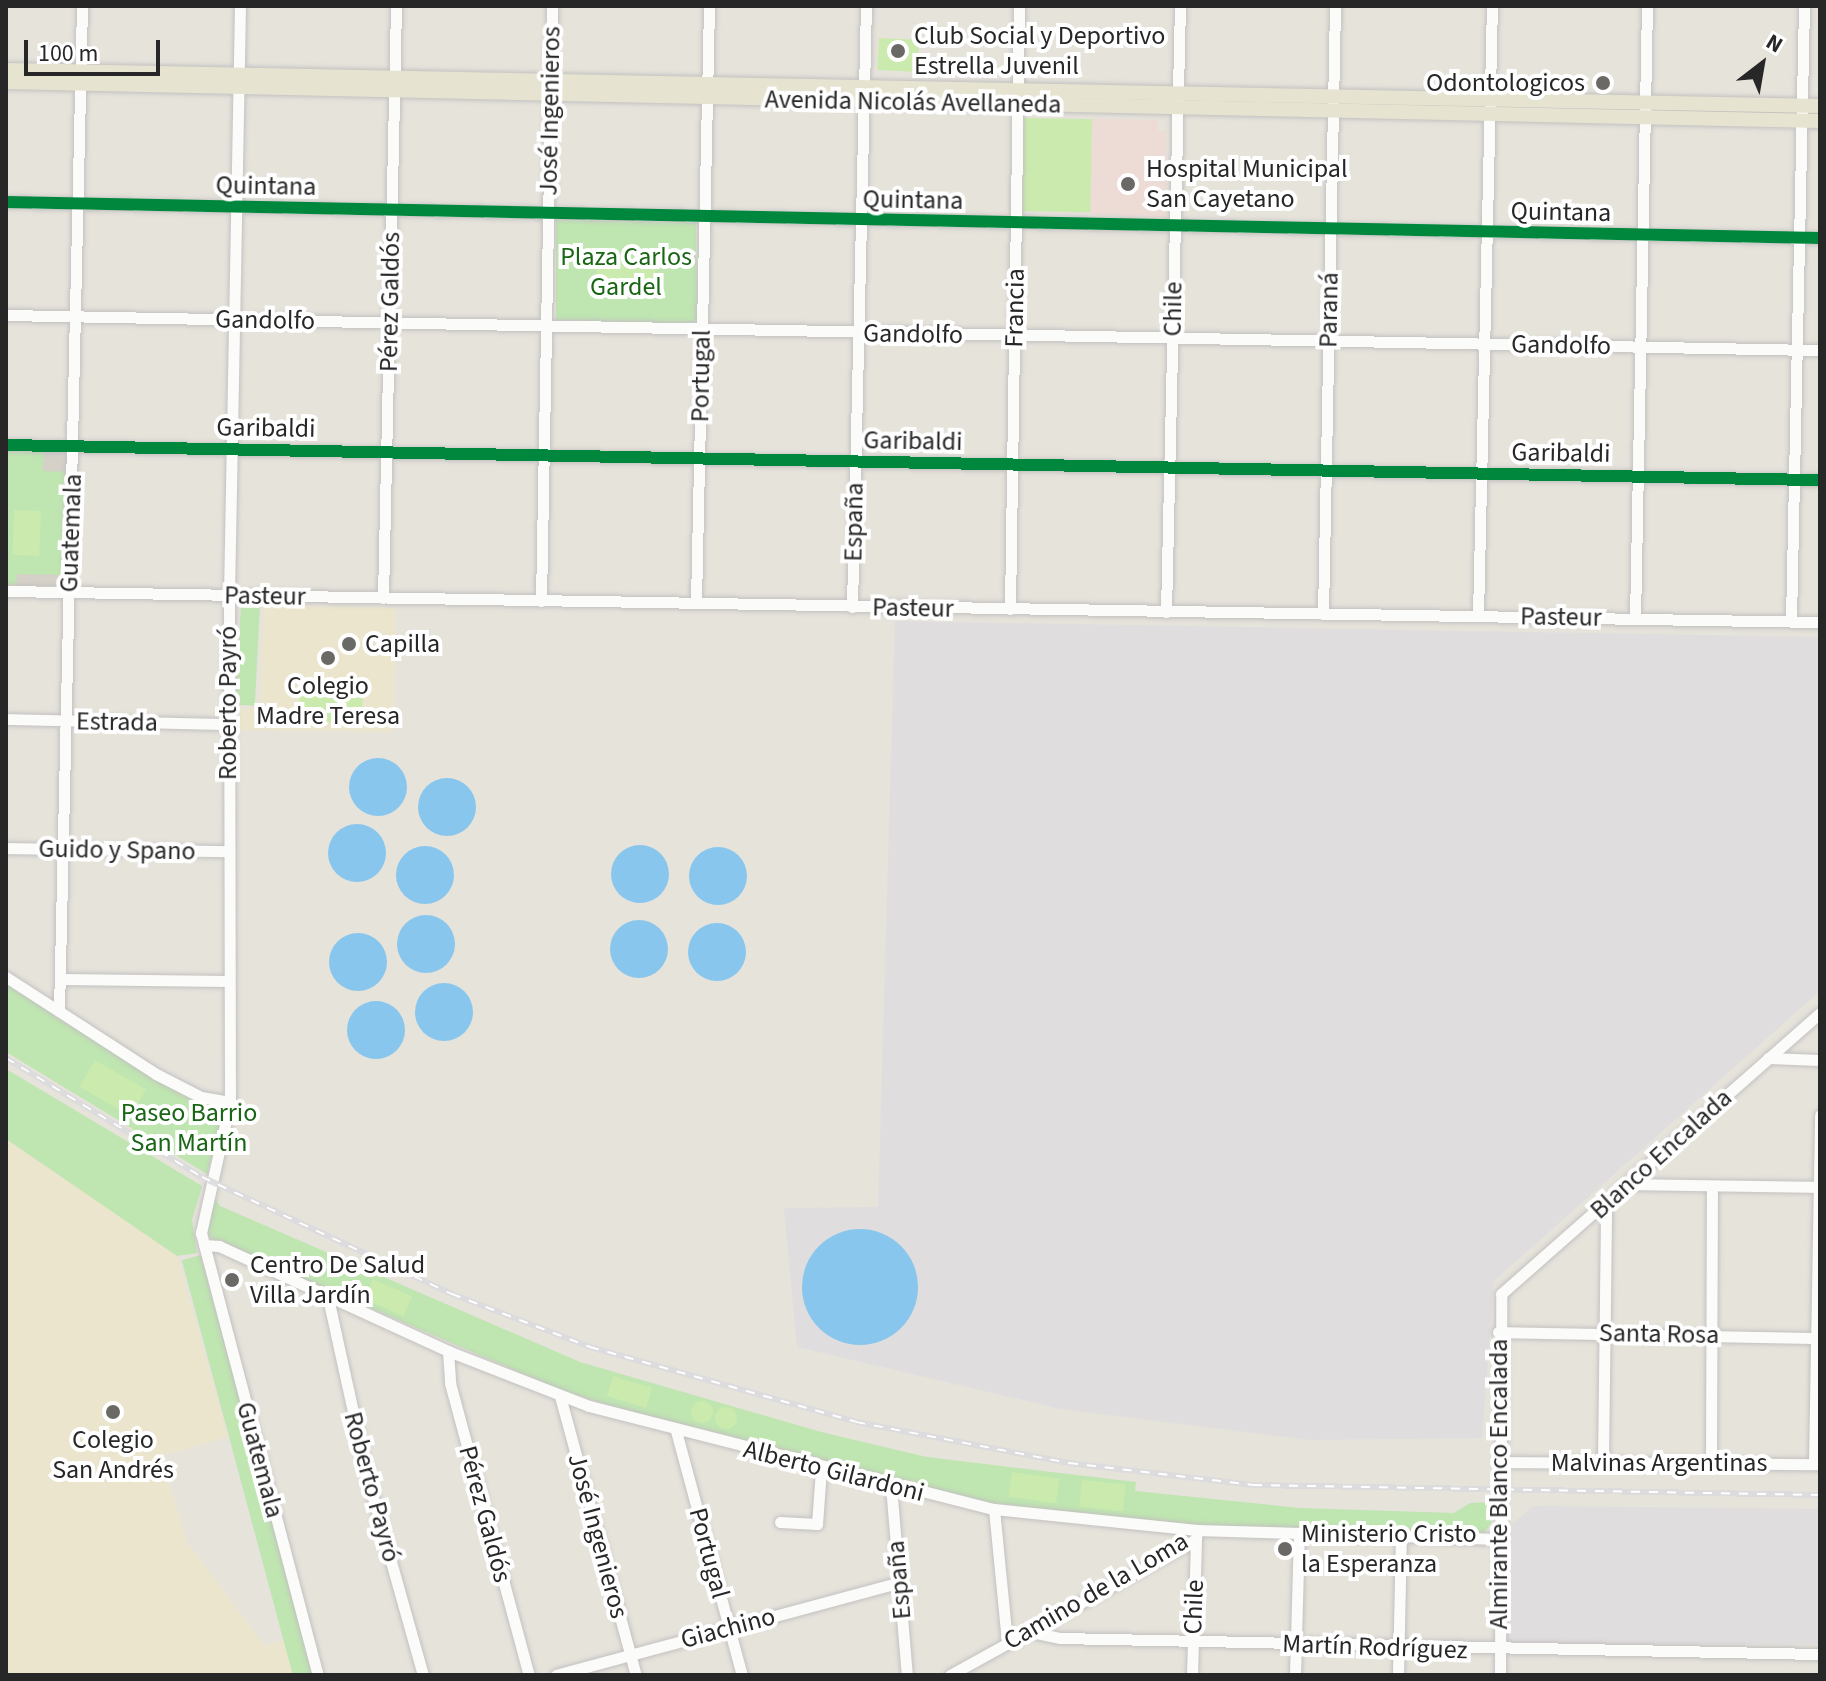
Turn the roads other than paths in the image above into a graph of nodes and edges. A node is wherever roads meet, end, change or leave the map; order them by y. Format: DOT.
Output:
graph roads {
  1 [pos="82,6"];
  2 [pos="240,6"];
  3 [pos="396,6"];
  4 [pos="552,6"];
  5 [pos="709,6"];
  6 [pos="866,6"];
  7 [pos="1019,6"];
  8 [pos="1180,6"];
  9 [pos="1335,6"];
  10 [pos="1492,6"];
  11 [pos="1647,6"];
  12 [pos="1804,6"];
  13 [pos="6,70"];
  14 [pos="81,78"];
  15 [pos="238,81"];
  16 [pos="6,82"];
  17 [pos="395,84"];
  18 [pos="550,88"];
  19 [pos="708,91"];
  20 [pos="864,94"];
  21 [pos="1018,97"];
  22 [pos="1178,100"];
  23 [pos="1333,104"];
  24 [pos="1820,106"];
  25 [pos="1490,107"];
  26 [pos="1645,110"];
  27 [pos="1802,113"];
  28 [pos="1820,121"];
  29 [pos="6,202"];
  30 [pos="78,203"];
  31 [pos="235,207"];
  32 [pos="392,211"];
  33 [pos="548,214"];
  34 [pos="703,217"];
  35 [pos="861,221"];
  36 [pos="1016,225"];
  37 [pos="1175,227"];
  38 [pos="1330,230"];
  39 [pos="1487,233"];
  40 [pos="1642,235"];
  41 [pos="1799,238"];
  42 [pos="1820,238"];
  43 [pos="6,315"];
  44 [pos="77,316"];
  45 [pos="233,319"];
  46 [pos="389,324"];
  47 [pos="546,327"];
  48 [pos="701,328"];
  49 [pos="858,333"];
  50 [pos="1014,337"];
  51 [pos="1172,338"];
  52 [pos="1328,341"];
  53 [pos="1485,344"];
  54 [pos="1640,347"];
  55 [pos="1797,350"];
  56 [pos="1820,350"];
  57 [pos="6,445"];
  58 [pos="74,446"];
  59 [pos="231,449"];
  60 [pos="387,452"];
  61 [pos="544,456"];
  62 [pos="699,458"];
  63 [pos="855,462"];
  64 [pos="1013,464"];
  65 [pos="1169,467"];
  66 [pos="1326,470"];
  67 [pos="1482,474"];
  68 [pos="1638,477"];
  69 [pos="1794,480"];
  70 [pos="1820,480"];
  71 [pos="6,591"];
  72 [pos="69,592"];
  73 [pos="229,595"];
  74 [pos="383,598"];
  75 [pos="541,601"];
  76 [pos="696,602"];
  77 [pos="852,607"];
  78 [pos="1010,609"];
  79 [pos="1166,612"];
  80 [pos="1323,614"];
  81 [pos="1478,616"];
  82 [pos="1635,619"];
  83 [pos="1791,621"];
  84 [pos="1820,622"];
  85 [pos="6,719"];
  86 [pos="69,721"];
  87 [pos="228,724"];
  88 [pos="6,848"];
  89 [pos="65,850"];
  90 [pos="227,851"];
  91 [pos="6,977"];
  92 [pos="62,979"];
  93 [pos="227,981"];
  94 [pos="59,1011"];
  95 [pos="1820,1013"];
  96 [pos="1768,1058"];
  97 [pos="1820,1060"];
  98 [pos="230,1107"];
  99 [pos="1820,1115"];
  100 [pos="226,1130"];
  101 [pos="1628,1184"];
  102 [pos="1712,1186"];
  103 [pos="1819,1187"];
  104 [pos="1606,1204"];
  105 [pos="204,1245"];
  106 [pos="1501,1294"];
  107 [pos="328,1298"];
  108 [pos="1498,1332"];
  109 [pos="1604,1332"];
  110 [pos="1711,1334"];
  111 [pos="1819,1338"];
  112 [pos="448,1351"];
  113 [pos="560,1396"];
  114 [pos="676,1431"];
  115 [pos="1499,1462"];
  116 [pos="1603,1462"];
  117 [pos="1711,1463"];
  118 [pos="1817,1464"];
  119 [pos="821,1469"];
  120 [pos="891,1486"];
  121 [pos="994,1509"];
  122 [pos="780,1522"];
  123 [pos="1299,1533"];
  124 [pos="1196,1534"];
  125 [pos="1401,1536"];
  126 [pos="1499,1539"];
  127 [pos="901,1582"];
  128 [pos="729,1627"];
  129 [pos="1027,1631"];
  130 [pos="1007,1642"];
  131 [pos="1193,1642"];
  132 [pos="1296,1644"];
  133 [pos="1398,1646"];
  134 [pos="1499,1650"];
  135 [pos="1820,1654"];
  136 [pos="630,1656"];
  137 [pos="318,1675"];
  138 [pos="423,1675"];
  139 [pos="529,1675"];
  140 [pos="556,1675"];
  141 [pos="636,1675"];
  142 [pos="742,1675"];
  143 [pos="907,1675"];
  144 [pos="950,1675"];
  145 [pos="1192,1675"];
  146 [pos="1295,1675"];
  147 [pos="1398,1675"];
  148 [pos="1500,1675"];
  1 -- 14 [label="street, Guatemala"];
  2 -- 15 [label="street, Roberto Payró"];
  3 -- 17 [label="street, Pérez Galdós"];
  4 -- 18 [label="street, José Ingenieros"];
  5 -- 19 [label="street, Portugal"];
  6 -- 20 [label="street, España"];
  7 -- 21 [label="street, Francia"];
  8 -- 22 [label="street, Chile"];
  9 -- 23 [label="street, Paraná"];
  10 -- 25 [label="street"];
  11 -- 26 [label="street"];
  12 -- 27 [label="street"];
  13 -- 14 [label="main road, Avenida Nicolás Avellaneda"];
  14 -- 15 [label="main road, Avenida Nicolás Avellaneda"];
  14 -- 16 [label="main road, Avenida Nicolás Avellaneda"];
  14 -- 30 [label="street, Guatemala"];
  15 -- 17 [label="main road, Avenida Nicolás Avellaneda"];
  15 -- 31 [label="street, Roberto Payró"];
  17 -- 18 [label="main road, Avenida Nicolás Avellaneda"];
  17 -- 32 [label="street, Pérez Galdós"];
  18 -- 19 [label="main road, Avenida Nicolás Avellaneda"];
  18 -- 33 [label="street, José Ingenieros"];
  19 -- 20 [label="main road, Avenida Nicolás Avellaneda"];
  19 -- 34 [label="street, Portugal"];
  20 -- 21 [label="main road, Avenida Nicolás Avellaneda"];
  20 -- 35 [label="street, España"];
  21 -- 22 [label="main road, Avenida Nicolás Avellaneda"];
  21 -- 36 [label="street, Francia"];
  22 -- 23 [label="main road, Avenida Nicolás Avellaneda"];
  22 -- 37 [label="street, Chile"];
  23 -- 25 [label="main road, Avenida Nicolás Avellaneda"];
  23 -- 38 [label="street, Paraná"];
  24 -- 27 [label="main road, Avenida Nicolás Avellaneda"];
  25 -- 26 [label="main road, Avenida Nicolás Avellaneda"];
  25 -- 39 [label="street"];
  26 -- 27 [label="main road, Avenida Nicolás Avellaneda"];
  26 -- 40 [label="street"];
  27 -- 28 [label="main road, Avenida Nicolás Avellaneda"];
  27 -- 41 [label="street"];
  29 -- 30 [label="street, Quintana"];
  30 -- 31 [label="street, Quintana"];
  30 -- 44 [label="street, Guatemala"];
  31 -- 32 [label="street, Quintana"];
  31 -- 45 [label="street, Roberto Payró"];
  32 -- 33 [label="street, Quintana"];
  32 -- 46 [label="street, Pérez Galdós"];
  33 -- 34 [label="street, Quintana"];
  33 -- 47 [label="street, José Ingenieros"];
  34 -- 35 [label="street, Quintana"];
  34 -- 48 [label="street, Portugal"];
  35 -- 36 [label="street, Quintana"];
  35 -- 49 [label="street, España"];
  36 -- 37 [label="street, Quintana"];
  36 -- 50 [label="street, Francia"];
  37 -- 38 [label="street, Quintana"];
  37 -- 51 [label="street, Chile"];
  38 -- 39 [label="street, Quintana"];
  38 -- 52 [label="street, Paraná"];
  39 -- 40 [label="street, Quintana"];
  39 -- 53 [label="street"];
  40 -- 41 [label="street, Quintana"];
  40 -- 54 [label="street"];
  41 -- 42 [label="street, Quintana"];
  41 -- 55 [label="street"];
  43 -- 44 [label="street, Gandolfo"];
  44 -- 45 [label="street, Gandolfo"];
  44 -- 58 [label="street, Guatemala"];
  45 -- 46 [label="street, Gandolfo"];
  45 -- 59 [label="street, Roberto Payró"];
  46 -- 47 [label="street, Gandolfo"];
  46 -- 60 [label="street, Pérez Galdós"];
  47 -- 48 [label="street, Gandolfo"];
  47 -- 61 [label="street, José Ingenieros"];
  48 -- 49 [label="street, Gandolfo"];
  48 -- 62 [label="street, Portugal"];
  49 -- 50 [label="street, Gandolfo"];
  49 -- 63 [label="street, España"];
  50 -- 51 [label="street, Gandolfo"];
  50 -- 64 [label="street, Francia"];
  51 -- 52 [label="street, Gandolfo"];
  51 -- 65 [label="street, Chile"];
  52 -- 53 [label="street, Gandolfo"];
  52 -- 66 [label="street, Paraná"];
  53 -- 54 [label="street, Gandolfo"];
  53 -- 67 [label="street"];
  54 -- 55 [label="street, Gandolfo"];
  54 -- 68 [label="street"];
  55 -- 56 [label="street, Gandolfo"];
  55 -- 69 [label="street"];
  57 -- 58 [label="street, Garibaldi"];
  58 -- 59 [label="street, Garibaldi"];
  58 -- 72 [label="street, Guatemala"];
  59 -- 60 [label="street, Garibaldi"];
  59 -- 73 [label="street, Roberto Payró"];
  60 -- 61 [label="street, Garibaldi"];
  60 -- 74 [label="street, Pérez Galdós"];
  61 -- 62 [label="street, Garibaldi"];
  61 -- 75 [label="street, José Ingenieros"];
  62 -- 63 [label="street, Garibaldi"];
  62 -- 76 [label="street, Portugal"];
  63 -- 64 [label="street, Garibaldi"];
  63 -- 77 [label="street, España"];
  64 -- 65 [label="street, Garibaldi"];
  64 -- 78 [label="street, Francia"];
  65 -- 66 [label="street, Garibaldi"];
  65 -- 79 [label="street, Chile"];
  66 -- 67 [label="street, Garibaldi"];
  66 -- 80 [label="street, Paraná"];
  67 -- 68 [label="street, Garibaldi"];
  67 -- 81 [label="street"];
  68 -- 69 [label="street, Garibaldi"];
  68 -- 82 [label="street"];
  69 -- 70 [label="street, Garibaldi"];
  69 -- 83 [label="street"];
  71 -- 72 [label="street, Pasteur"];
  72 -- 73 [label="street, Pasteur"];
  72 -- 86 [label="street, Guatemala"];
  73 -- 74 [label="street, Pasteur"];
  73 -- 87 [label="street, Roberto Payró"];
  74 -- 75 [label="street, Pasteur"];
  75 -- 76 [label="street, Pasteur"];
  76 -- 77 [label="street, Pasteur"];
  77 -- 78 [label="street, Pasteur"];
  78 -- 79 [label="street, Pasteur"];
  79 -- 80 [label="street, Pasteur"];
  80 -- 81 [label="street, Pasteur"];
  81 -- 82 [label="street, Pasteur"];
  82 -- 83 [label="street, Pasteur"];
  83 -- 84 [label="street, Pasteur"];
  85 -- 86 [label="street, Estrada"];
  86 -- 87 [label="street, Estrada"];
  86 -- 89 [label="street, Guatemala"];
  87 -- 90 [label="street, Roberto Payró"];
  88 -- 89 [label="street, Guido y Spano"];
  89 -- 90 [label="street, Guido y Spano"];
  89 -- 92 [label="street, Guatemala"];
  90 -- 93 [label="street, Roberto Payró"];
  91 -- 94 [label="street"];
  92 -- 93 [label="street"];
  92 -- 94 [label="street, Guatemala"];
  93 -- 98 [label="street, Roberto Payró"];
  94 -- 98 [label="street"];
  95 -- 96 [label="street, Blanco Encalada"];
  96 -- 97 [label="street"];
  96 -- 101 [label="street, Blanco Encalada"];
  98 -- 100 [label="street, Roberto Payró"];
  99 -- 103 [label="street"];
  100 -- 105 [label="street, Guatemala"];
  101 -- 102 [label="street"];
  101 -- 104 [label="street, Blanco Encalada"];
  102 -- 103 [label="street"];
  102 -- 110 [label="street"];
  103 -- 111 [label="street"];
  104 -- 106 [label="street, Blanco Encalada"];
  104 -- 109 [label="street"];
  105 -- 107 [label="street, Alberto Gilardoni"];
  105 -- 137 [label="street, Guatemala"];
  106 -- 108 [label="street, Almirante Blanco Encalada"];
  107 -- 112 [label="street, Alberto Gilardoni"];
  107 -- 138 [label="street, Roberto Payró"];
  108 -- 109 [label="street, Santa Rosa"];
  108 -- 115 [label="street, Almirante Blanco Encalada"];
  109 -- 110 [label="street, Santa Rosa"];
  109 -- 116 [label="street"];
  110 -- 111 [label="street, Santa Rosa"];
  110 -- 117 [label="street"];
  111 -- 118 [label="street"];
  112 -- 113 [label="street, Alberto Gilardoni"];
  112 -- 139 [label="street, Pérez Galdós"];
  113 -- 114 [label="street, Alberto Gilardoni"];
  113 -- 136 [label="street, José Ingenieros"];
  114 -- 119 [label="street, Alberto Gilardoni"];
  114 -- 128 [label="street, Portugal"];
  115 -- 116 [label="street, Malvinas Argentinas"];
  115 -- 126 [label="street, Almirante Blanco Encalada"];
  116 -- 117 [label="street, Malvinas Argentinas"];
  117 -- 118 [label="street, Malvinas Argentinas"];
  119 -- 120 [label="street, Alberto Gilardoni"];
  119 -- 122 [label="street"];
  120 -- 121 [label="street, Alberto Gilardoni"];
  120 -- 127 [label="street, España"];
  121 -- 124 [label="street, Alberto Gilardoni"];
  121 -- 130 [label="street"];
  123 -- 124 [label="street, Alberto Gilardoni"];
  123 -- 125 [label="street, Alberto Gilardoni"];
  123 -- 132 [label="street"];
  124 -- 129 [label="street, Camino de la Loma"];
  124 -- 131 [label="street, Chile"];
  125 -- 126 [label="street, Alberto Gilardoni"];
  125 -- 133 [label="street"];
  126 -- 134 [label="street, Almirante Blanco Encalada"];
  127 -- 128 [label="street, Giachino"];
  127 -- 143 [label="street, España"];
  128 -- 136 [label="street, Giachino"];
  128 -- 142 [label="street, Portugal"];
  129 -- 130 [label="street, Camino de la Loma"];
  129 -- 131 [label="street, Martín Rodríguez"];
  130 -- 144 [label="street, Camino de la Loma"];
  131 -- 132 [label="street, Martín Rodríguez"];
  131 -- 145 [label="street, Chile"];
  132 -- 133 [label="street, Martín Rodríguez"];
  132 -- 146 [label="street"];
  133 -- 134 [label="street, Martín Rodríguez"];
  133 -- 147 [label="street"];
  134 -- 135 [label="street, Martín Rodríguez"];
  134 -- 148 [label="street, Almirante Blanco Encalada"];
  136 -- 140 [label="street, Giachino"];
  136 -- 141 [label="street, José Ingenieros"];
}
